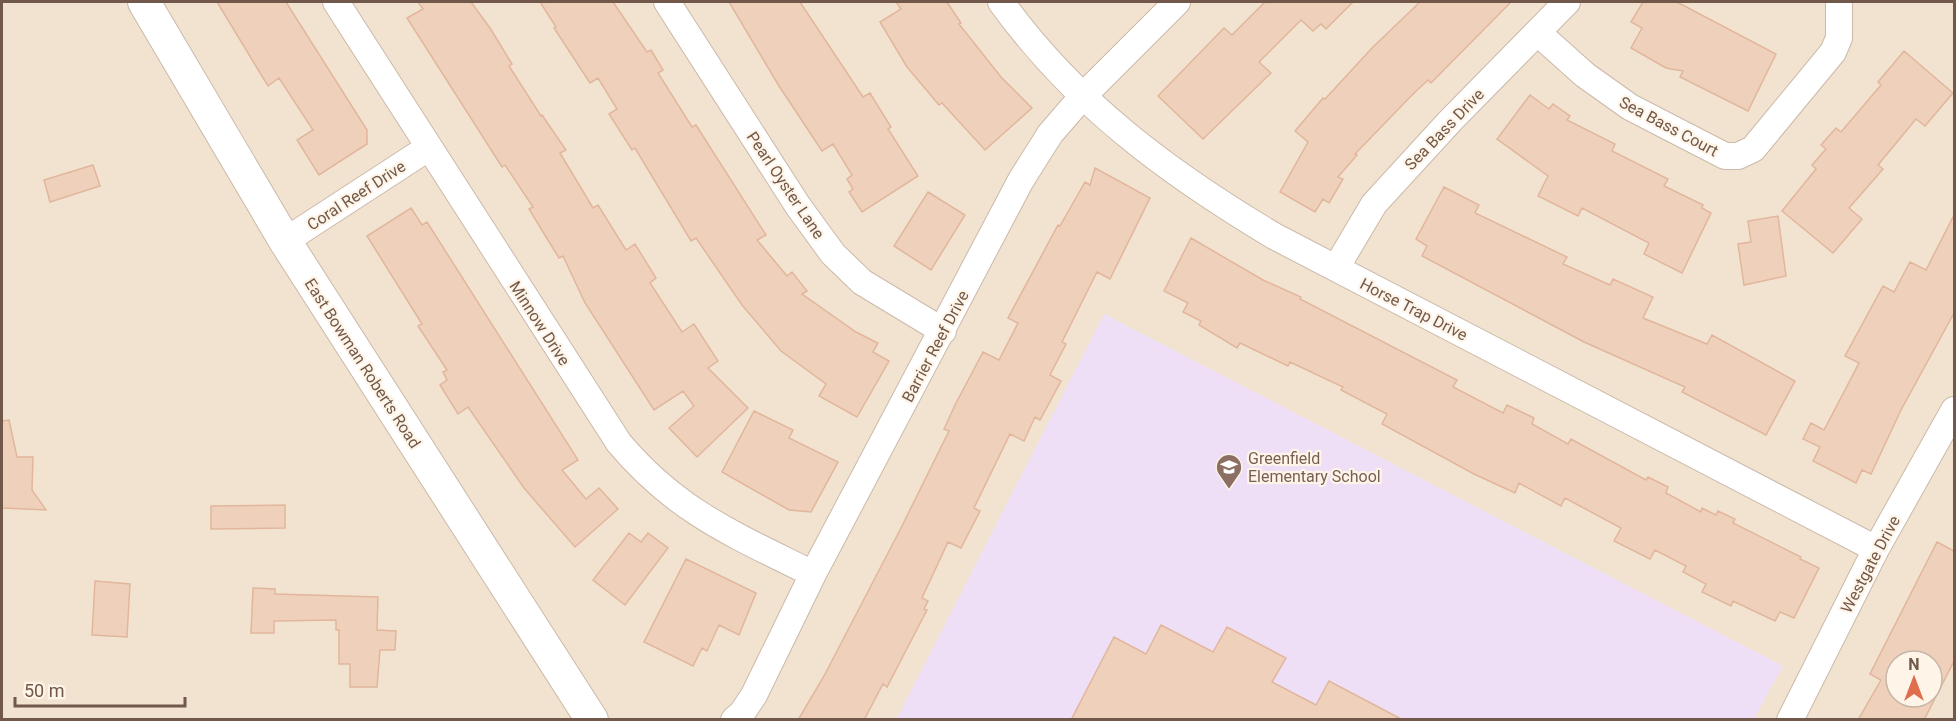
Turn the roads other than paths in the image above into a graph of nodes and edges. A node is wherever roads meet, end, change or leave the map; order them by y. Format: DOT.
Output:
graph roads {
  1 [pos="144,2"];
  2 [pos="336,2"];
  3 [pos="668,2"];
  4 [pos="1001,2"];
  5 [pos="1177,2"];
  6 [pos="1567,2"];
  7 [pos="1839,3"];
  8 [pos="1538,33"];
  9 [pos="1082,97"];
  10 [pos="428,148"];
  11 [pos="285,241"];
  12 [pos="1336,268"];
  13 [pos="943,332"];
  14 [pos="1954,410"];
  15 [pos="1876,549"];
  16 [pos="813,574"];
  17 [pos="592,720"];
  18 [pos="734,720"];
  19 [pos="1790,720"];
  1 -- 11 [label="street, East Bowman Roberts Road"];
  2 -- 10 [label="street, Minnow Drive"];
  3 -- 13 [label="street, Pearl Oyster Lane"];
  4 -- 9 [label="street, Horse Trap Drive"];
  5 -- 9 [label="street, Barrier Reef Drive"];
  6 -- 8 [label="street, Sea Bass Drive"];
  7 -- 8 [label="street, Sea Bass Court"];
  8 -- 12 [label="street, Sea Bass Drive"];
  9 -- 12 [label="street, Horse Trap Drive"];
  9 -- 13 [label="street, Barrier Reef Drive"];
  10 -- 11 [label="street, Coral Reef Drive"];
  10 -- 16 [label="street, Minnow Drive"];
  11 -- 17 [label="street, East Bowman Roberts Road"];
  12 -- 15 [label="street, Horse Trap Drive"];
  13 -- 16 [label="street, Barrier Reef Drive"];
  14 -- 15 [label="street, Westgate Drive"];
  15 -- 19 [label="street, Westgate Drive"];
  16 -- 18 [label="street, Barrier Reef Drive"];
}
